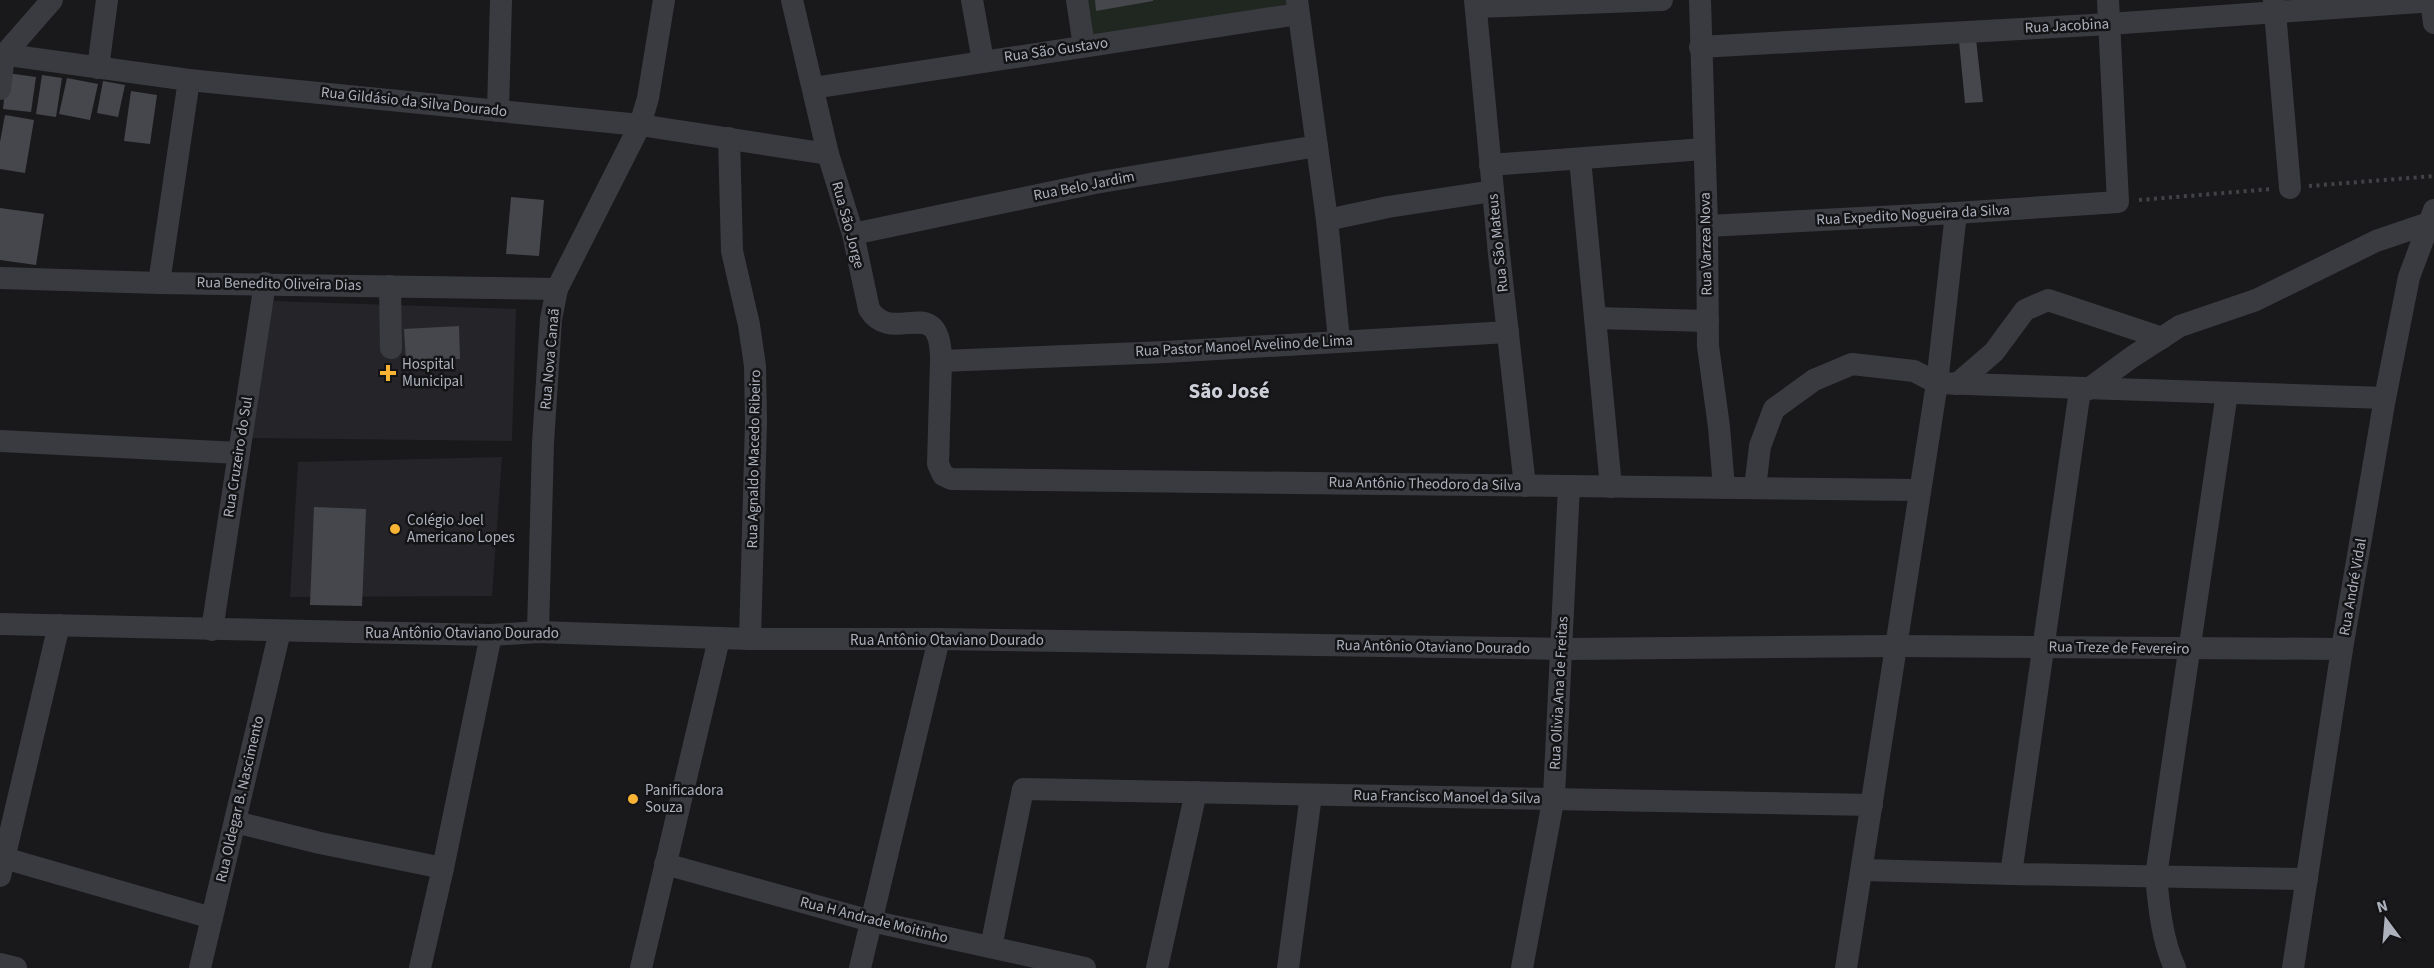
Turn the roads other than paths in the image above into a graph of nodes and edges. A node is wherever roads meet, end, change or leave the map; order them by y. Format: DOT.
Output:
graph roads {
  1 [pos="52,0"];
  2 [pos="107,0"];
  3 [pos="501,0"];
  4 [pos="664,0"];
  5 [pos="792,0"];
  6 [pos="972,0"];
  7 [pos="1077,0"];
  8 [pos="1662,0"];
  9 [pos="1700,0"];
  10 [pos="2108,0"];
  11 [pos="2432,0"];
  12 [pos="1476,4"];
  13 [pos="2275,6"];
  14 [pos="1298,7"];
  15 [pos="2434,23"];
  16 [pos="2109,24"];
  17 [pos="1084,46"];
  18 [pos="1700,47"];
  19 [pos="2,55"];
  20 [pos="983,61"];
  21 [pos="98,68"];
  22 [pos="189,80"];
  23 [pos="813,88"];
  24 [pos="0,89"];
  25 [pos="498,111"];
  26 [pos="640,125"];
  27 [pos="729,138"];
  28 [pos="1317,146"];
  29 [pos="1704,149"];
  30 [pos="828,154"];
  31 [pos="1580,159"];
  32 [pos="1490,165"];
  33 [pos="2290,188"];
  34 [pos="1493,191"];
  35 [pos="1956,213"];
  36 [pos="2432,217"];
  37 [pos="1327,220"];
  38 [pos="1707,226"];
  39 [pos="853,234"];
  40 [pos="0,278"];
  41 [pos="159,283"];
  42 [pos="265,283"];
  43 [pos="390,286"];
  44 [pos="557,288"];
  45 [pos="1595,318"];
  46 [pos="1708,321"];
  47 [pos="1508,332"];
  48 [pos="2162,338"];
  49 [pos="1340,340"];
  50 [pos="391,348"];
  51 [pos="941,360"];
  52 [pos="1947,384"];
  53 [pos="2084,390"];
  54 [pos="2227,393"];
  55 [pos="2385,398"];
  56 [pos="0,441"];
  57 [pos="239,453"];
  58 [pos="1525,486"];
  59 [pos="1569,486"];
  60 [pos="1611,487"];
  61 [pos="1724,488"];
  62 [pos="1755,488"];
  63 [pos="1919,490"];
  64 [pos="0,624"];
  65 [pos="59,625"];
  66 [pos="212,630"];
  67 [pos="280,631"];
  68 [pos="538,632"];
  69 [pos="491,635"];
  70 [pos="719,639"];
  71 [pos="750,639"];
  72 [pos="939,639"];
  73 [pos="1895,646"];
  74 [pos="2043,647"];
  75 [pos="1562,649"];
  76 [pos="2189,649"];
  77 [pos="2342,649"];
  78 [pos="1196,792"];
  79 [pos="1311,795"];
  80 [pos="1554,799"];
  81 [pos="1872,805"];
  82 [pos="235,822"];
  83 [pos="665,864"];
  84 [pos="2,867"];
  85 [pos="443,868"];
  86 [pos="1862,870"];
  87 [pos="2011,874"];
  88 [pos="2156,876"];
  89 [pos="2307,879"];
  90 [pos="212,918"];
  91 [pos="871,921"];
  92 [pos="991,947"];
  93 [pos="0,964"];
  94 [pos="16,968"];
  95 [pos="200,968"];
  96 [pos="420,968"];
  97 [pos="641,968"];
  98 [pos="860,968"];
  99 [pos="1085,968"];
  100 [pos="1157,968"];
  101 [pos="1288,968"];
  102 [pos="1522,968"];
  103 [pos="1846,968"];
  104 [pos="2175,968"];
  105 [pos="2293,968"];
  1 -- 19 [label="street"];
  2 -- 21 [label="street"];
  3 -- 25 [label="street"];
  4 -- 26 [label="street, Rua Nova Canaã"];
  5 -- 23 [label="street, Rua São Jorge"];
  6 -- 20 [label="street"];
  7 -- 17 [label="street"];
  8 -- 12 [label="street"];
  9 -- 18 [label="street, Rua Varzea Nova"];
  10 -- 16 [label="street"];
  11 -- 13 [label="street, Rua Jacobina"];
  11 -- 15 [label="street"];
  12 -- 32 [label="street, Rua São Mateus"];
  13 -- 16 [label="street, Rua Jacobina"];
  13 -- 33 [label="street"];
  14 -- 17 [label="street, Rua São Gustavo"];
  14 -- 28 [label="street"];
  16 -- 18 [label="street, Rua Jacobina"];
  16 -- 35 [label="street, Rua Expedito Nogueira da Silva"];
  17 -- 20 [label="street, Rua São Gustavo"];
  18 -- 29 [label="street, Rua Varzea Nova"];
  19 -- 21 [label="street, Rua Gildásio da Silva Dourado"];
  19 -- 24 [label="street"];
  20 -- 23 [label="street, Rua São Gustavo"];
  21 -- 22 [label="street, Rua Gildásio da Silva Dourado"];
  22 -- 25 [label="street, Rua Gildásio da Silva Dourado"];
  22 -- 41 [label="street"];
  23 -- 30 [label="street, Rua São Jorge"];
  25 -- 26 [label="street, Rua Gildásio da Silva Dourado"];
  26 -- 27 [label="street, Rua Gildásio da Silva Dourado"];
  26 -- 44 [label="street, Rua Nova Canaã"];
  27 -- 30 [label="street, Rua Gildásio da Silva Dourado"];
  27 -- 71 [label="street, Rua Agnaldo Macedo Ribeiro"];
  28 -- 37 [label="street"];
  28 -- 39 [label="street, Rua Belo Jardim"];
  29 -- 31 [label="street"];
  29 -- 38 [label="street, Rua Varzea Nova"];
  30 -- 39 [label="street, Rua São Jorge"];
  31 -- 32 [label="street"];
  31 -- 45 [label="street"];
  32 -- 34 [label="street, Rua São Mateus"];
  34 -- 37 [label="street"];
  34 -- 47 [label="street, Rua São Mateus"];
  35 -- 38 [label="street, Rua Expedito Nogueira da Silva"];
  35 -- 52 [label="street"];
  36 -- 48 [label="street"];
  36 -- 55 [label="street, Rua André Vidal"];
  37 -- 49 [label="street"];
  38 -- 46 [label="street, Rua Varzea Nova"];
  39 -- 51 [label="street, Rua São Jorge"];
  40 -- 41 [label="street, Rua Benedito Oliveira Dias"];
  41 -- 42 [label="street, Rua Benedito Oliveira Dias"];
  42 -- 43 [label="street, Rua Benedito Oliveira Dias"];
  42 -- 57 [label="street, Rua Cruzeiro do Sul"];
  43 -- 44 [label="street, Rua Benedito Oliveira Dias"];
  43 -- 50 [label="street"];
  44 -- 68 [label="street, Rua Nova Canaã"];
  45 -- 46 [label="street"];
  45 -- 60 [label="street"];
  46 -- 61 [label="street, Rua Varzea Nova"];
  47 -- 49 [label="street, Rua Pastor Manoel Avelino de Lima"];
  47 -- 58 [label="street, Rua São Mateus"];
  48 -- 52 [label="street"];
  48 -- 53 [label="street"];
  49 -- 51 [label="street, Rua Pastor Manoel Avelino de Lima"];
  51 -- 58 [label="street, Rua Antônio Theodoro da Silva"];
  52 -- 53 [label="street"];
  52 -- 62 [label="street"];
  52 -- 63 [label="street"];
  53 -- 54 [label="street"];
  53 -- 74 [label="street"];
  54 -- 55 [label="street"];
  54 -- 76 [label="street"];
  55 -- 77 [label="street, Rua André Vidal"];
  56 -- 57 [label="street"];
  57 -- 66 [label="street, Rua Cruzeiro do Sul"];
  58 -- 59 [label="street, Rua Antônio Theodoro da Silva"];
  59 -- 60 [label="street, Rua Antônio Theodoro da Silva"];
  59 -- 75 [label="street, Rua Olivia Ana de Freitas"];
  60 -- 61 [label="street, Rua Antônio Theodoro da Silva"];
  61 -- 62 [label="street, Rua Antônio Theodoro da Silva"];
  62 -- 63 [label="street, Rua Antônio Theodoro da Silva"];
  63 -- 73 [label="street"];
  64 -- 65 [label="street, Rua Antônio Otaviano Dourado"];
  65 -- 66 [label="street, Rua Antônio Otaviano Dourado"];
  65 -- 84 [label="street"];
  66 -- 67 [label="street, Rua Antônio Otaviano Dourado"];
  67 -- 69 [label="street, Rua Antônio Otaviano Dourado"];
  67 -- 82 [label="street, Rua Oldegar B. Nascimento"];
  68 -- 69 [label="street, Rua Antônio Otaviano Dourado"];
  68 -- 70 [label="street, Rua Antônio Otaviano Dourado"];
  69 -- 85 [label="street"];
  70 -- 71 [label="street, Rua Antônio Otaviano Dourado"];
  70 -- 83 [label="street"];
  71 -- 72 [label="street, Rua Antônio Otaviano Dourado"];
  72 -- 75 [label="street, Rua Antônio Otaviano Dourado"];
  72 -- 91 [label="street"];
  73 -- 74 [label="street, Rua Treze de Fevereiro"];
  73 -- 75 [label="street, Rua Antônio Otaviano Dourado"];
  73 -- 81 [label="street"];
  74 -- 76 [label="street, Rua Treze de Fevereiro"];
  74 -- 87 [label="street"];
  75 -- 80 [label="street, Rua Olivia Ana de Freitas"];
  76 -- 77 [label="street, Rua Treze de Fevereiro"];
  76 -- 88 [label="street"];
  77 -- 89 [label="street, Rua André Vidal"];
  78 -- 79 [label="street, Rua Francisco Manoel da Silva"];
  78 -- 92 [label="street, Rua Francisco Manoel da Silva"];
  78 -- 100 [label="street"];
  79 -- 80 [label="street, Rua Francisco Manoel da Silva"];
  79 -- 101 [label="street"];
  80 -- 81 [label="street, Rua Francisco Manoel da Silva"];
  80 -- 102 [label="street, Rua Olivia Ana de Freitas"];
  81 -- 86 [label="street"];
  82 -- 85 [label="street"];
  82 -- 90 [label="street, Rua Oldegar B. Nascimento"];
  83 -- 91 [label="street, Rua H Andrade Moitinho"];
  83 -- 97 [label="street"];
  84 -- 90 [label="street"];
  85 -- 96 [label="street"];
  86 -- 87 [label="street"];
  86 -- 103 [label="street"];
  87 -- 88 [label="street"];
  88 -- 89 [label="street"];
  88 -- 104 [label="street"];
  89 -- 105 [label="street, Rua André Vidal"];
  90 -- 95 [label="street, Rua Oldegar B. Nascimento"];
  91 -- 92 [label="street, Rua H Andrade Moitinho"];
  91 -- 98 [label="street"];
  92 -- 99 [label="street, Rua H Andrade Moitinho"];
  93 -- 94 [label="street"];
}
